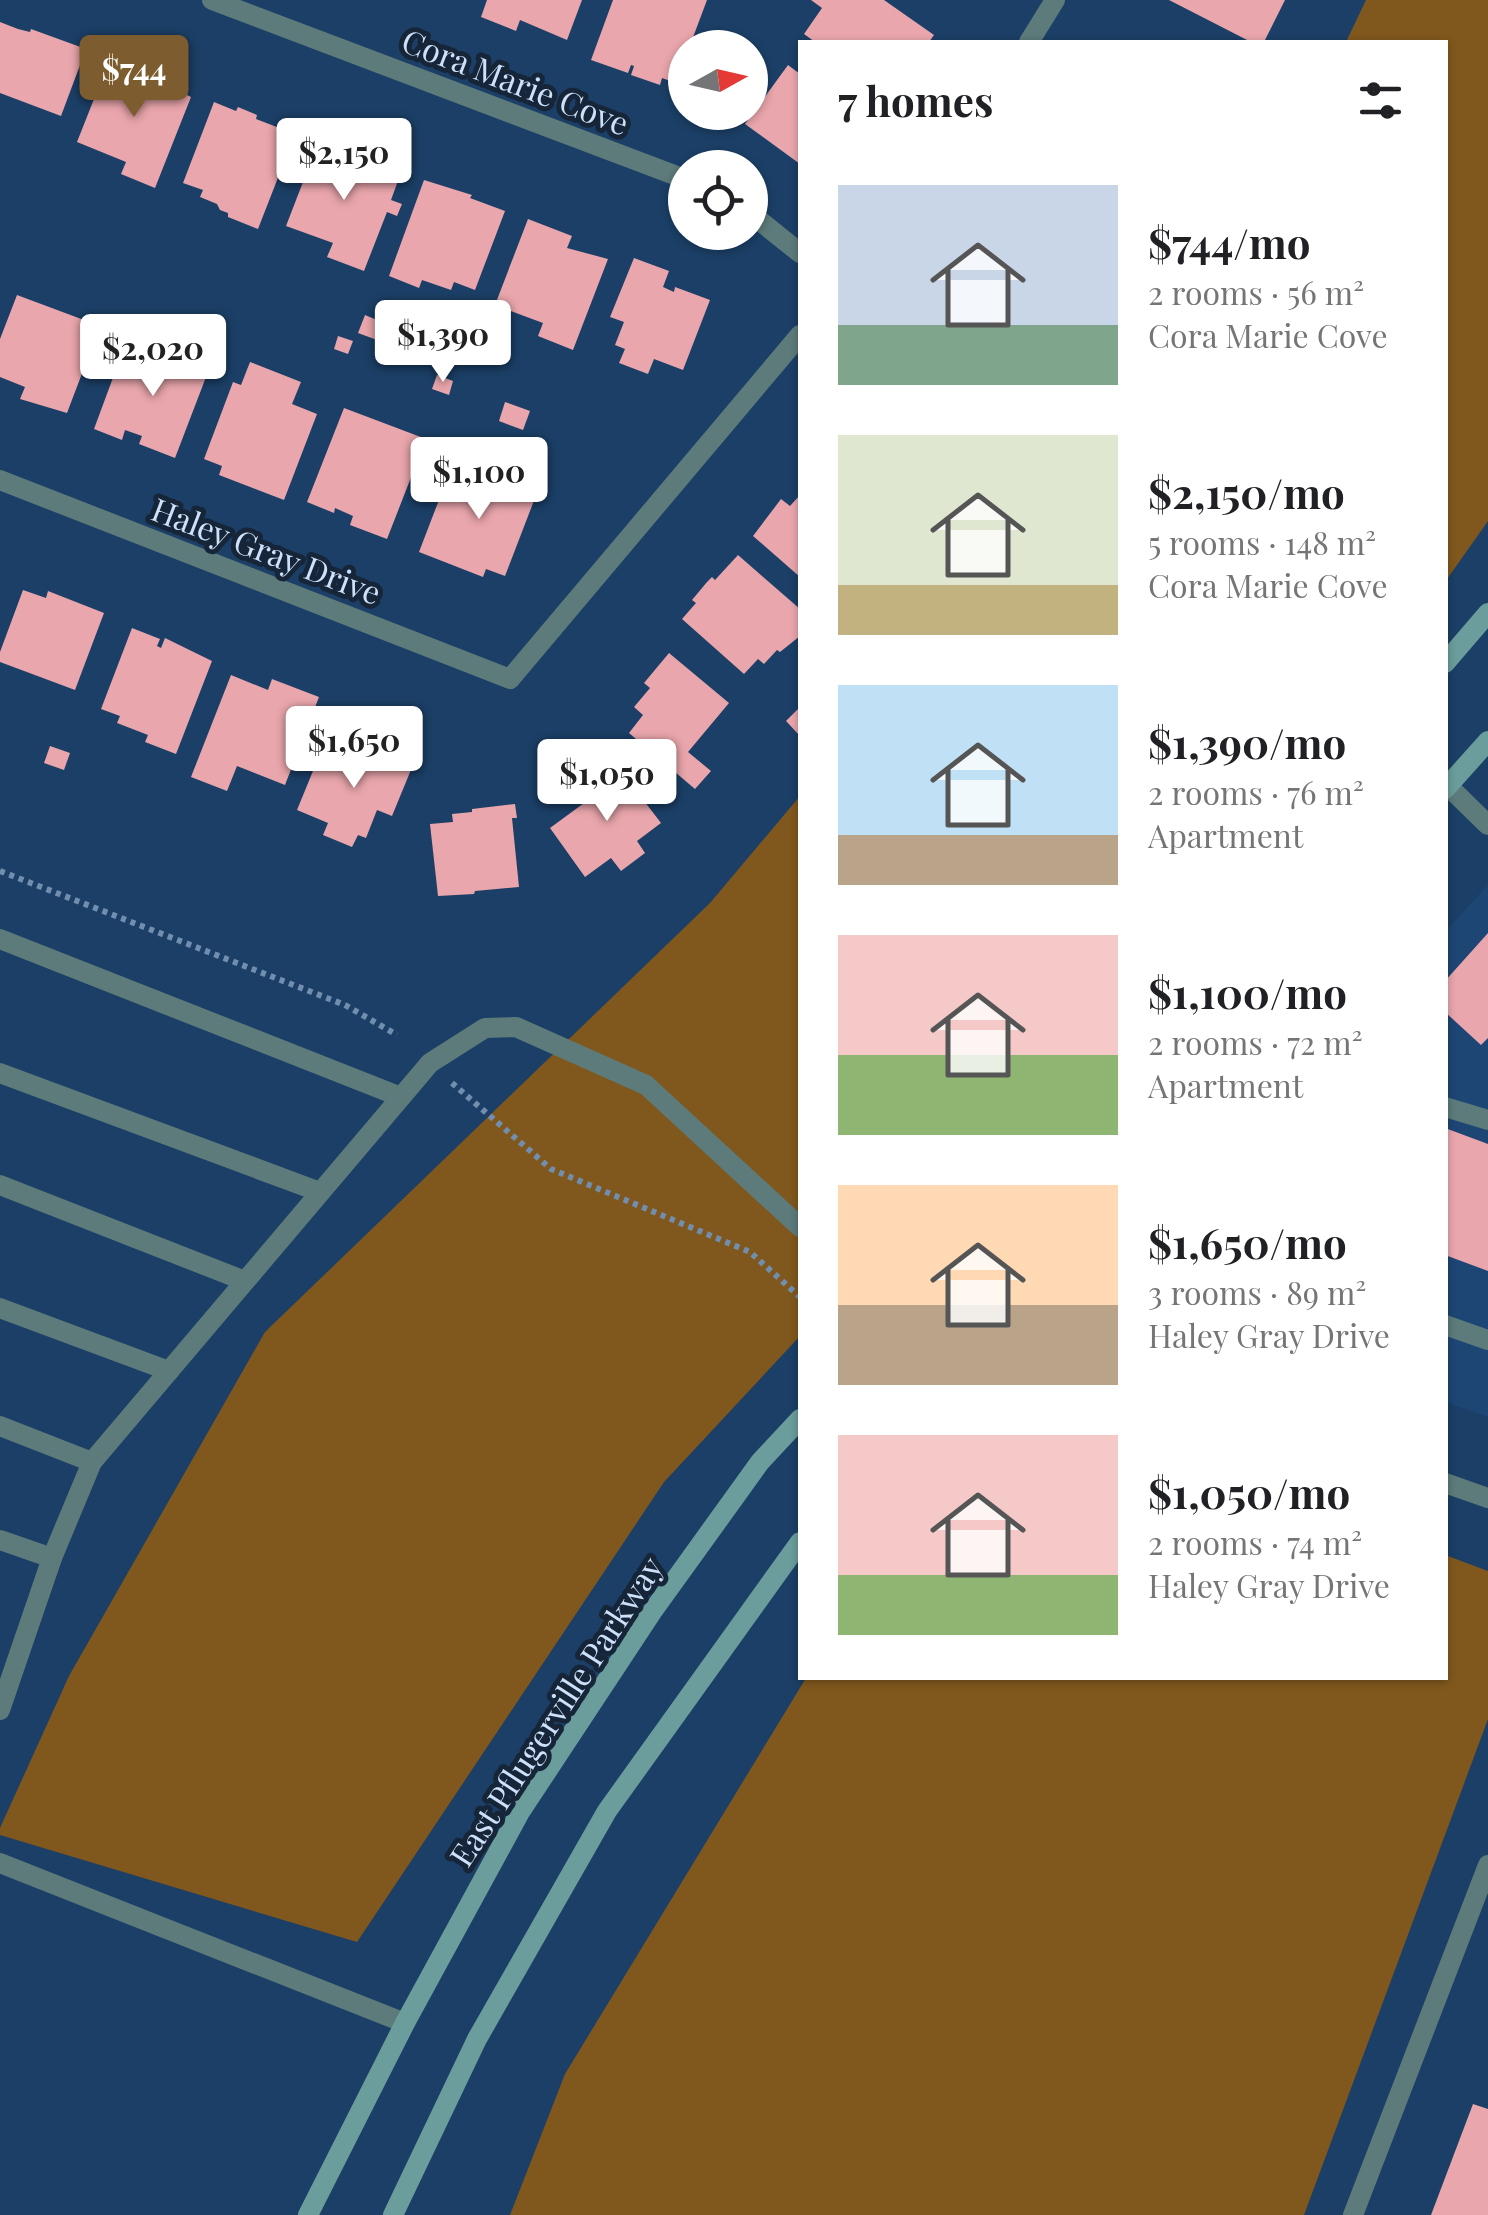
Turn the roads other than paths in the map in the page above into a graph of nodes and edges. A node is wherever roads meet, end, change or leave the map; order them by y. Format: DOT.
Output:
graph roads {
  1 [pos="212,0"];
  2 [pos="1054,0"];
  3 [pos="1030,40"];
  4 [pos="668,174"];
  5 [pos="768,227"];
  6 [pos="798,251"];
  7 [pos="798,337"];
  8 [pos="0,480"];
  9 [pos="1488,612"];
  10 [pos="1448,659"];
  11 [pos="1488,741"];
  12 [pos="1448,786"];
  13 [pos="1448,790"];
  14 [pos="1488,825"];
  15 [pos="0,939"];
  16 [pos="0,1072"];
  17 [pos="400,1097"];
  18 [pos="1448,1108"];
  19 [pos="1488,1120"];
  20 [pos="0,1185"];
  21 [pos="320,1192"];
  22 [pos="798,1225"];
  23 [pos="245,1281"];
  24 [pos="0,1308"];
  25 [pos="1448,1326"];
  26 [pos="1488,1340"];
  27 [pos="168,1371"];
  28 [pos="798,1420"];
  29 [pos="0,1426"];
  30 [pos="92,1462"];
  31 [pos="1448,1484"];
  32 [pos="1488,1498"];
  33 [pos="0,1540"];
  34 [pos="798,1545"];
  35 [pos="52,1558"];
  36 [pos="0,1710"];
  37 [pos="0,1863"];
  38 [pos="1488,1865"];
  39 [pos="405,2022"];
  40 [pos="308,2215"];
  41 [pos="393,2215"];
  42 [pos="1354,2215"];
  1 -- 4 [label="street, Cora Marie Cove"];
  2 -- 3 [label="street"];
  5 -- 6 [label="street"];
  7 -- 8 [label="street, Haley Gray Drive"];
  9 -- 10 [label="main road"];
  11 -- 12 [label="main road"];
  13 -- 14 [label="street"];
  15 -- 17 [label="street"];
  16 -- 21 [label="street"];
  17 -- 21 [label="street"];
  17 -- 22 [label="street"];
  18 -- 19 [label="street"];
  20 -- 23 [label="street"];
  21 -- 23 [label="street"];
  23 -- 27 [label="street"];
  24 -- 27 [label="street"];
  25 -- 26 [label="street"];
  27 -- 30 [label="street"];
  28 -- 39 [label="main road, East Pflugerville Parkway"];
  29 -- 30 [label="street"];
  30 -- 35 [label="street"];
  31 -- 32 [label="street"];
  33 -- 35 [label="street"];
  34 -- 41 [label="main road"];
  35 -- 36 [label="street"];
  37 -- 39 [label="street"];
  38 -- 42 [label="street"];
  39 -- 40 [label="main road, East Pflugerville Parkway"];
}
